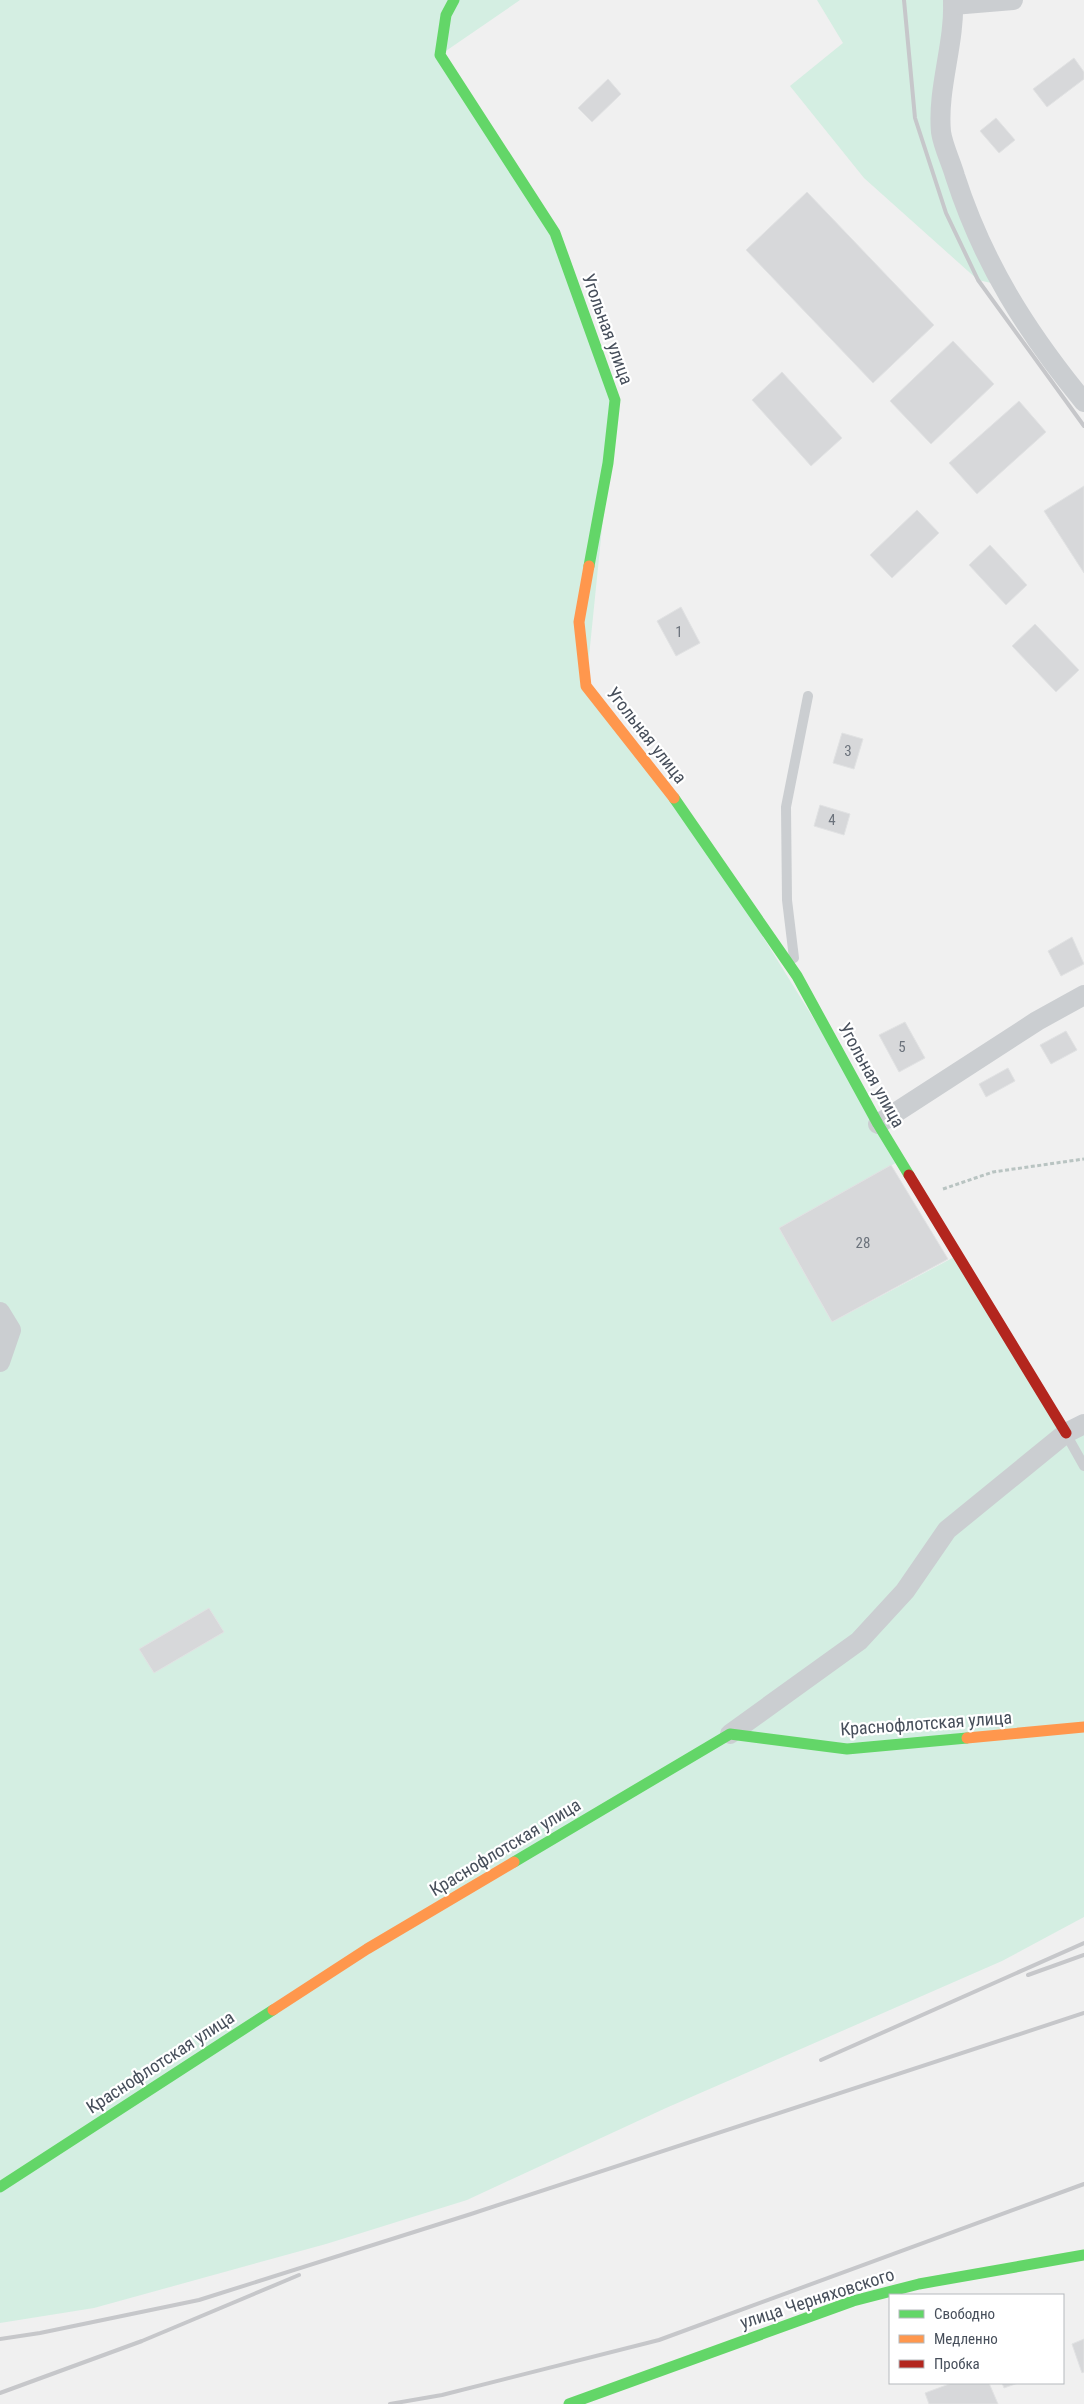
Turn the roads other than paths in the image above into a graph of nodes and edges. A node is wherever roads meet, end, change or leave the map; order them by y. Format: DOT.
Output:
graph roads {
  1 [pos="454,0"];
  2 [pos="1013,0"];
  3 [pos="953,3"];
  4 [pos="1084,402"];
  5 [pos="808,696"];
  6 [pos="797,976"];
  7 [pos="1084,995"];
  8 [pos="878,1124"];
  9 [pos="0,1312"];
  10 [pos="0,1362"];
  11 [pos="1084,1424"];
  12 [pos="1066,1434"];
  13 [pos="1084,1466"];
  14 [pos="1084,1727"];
  15 [pos="730,1734"];
  16 [pos="0,2187"];
  17 [pos="1084,2255"];
  18 [pos="569,2404"];
  1 -- 6 [label="street, Угольная улица"];
  2 -- 3 [label="street"];
  3 -- 4 [label="street"];
  5 -- 6 [label="lane"];
  6 -- 8 [label="street, Угольная улица"];
  7 -- 8 [label="street"];
  8 -- 12 [label="street, Угольная улица"];
  9 -- 10 [label="street"];
  11 -- 12 [label="street"];
  12 -- 13 [label="lane"];
  12 -- 15 [label="street"];
  14 -- 15 [label="street, Краснофлотская улица"];
  15 -- 16 [label="street, Краснофлотская улица"];
  17 -- 18 [label="street, улица Черняховского"];
}
